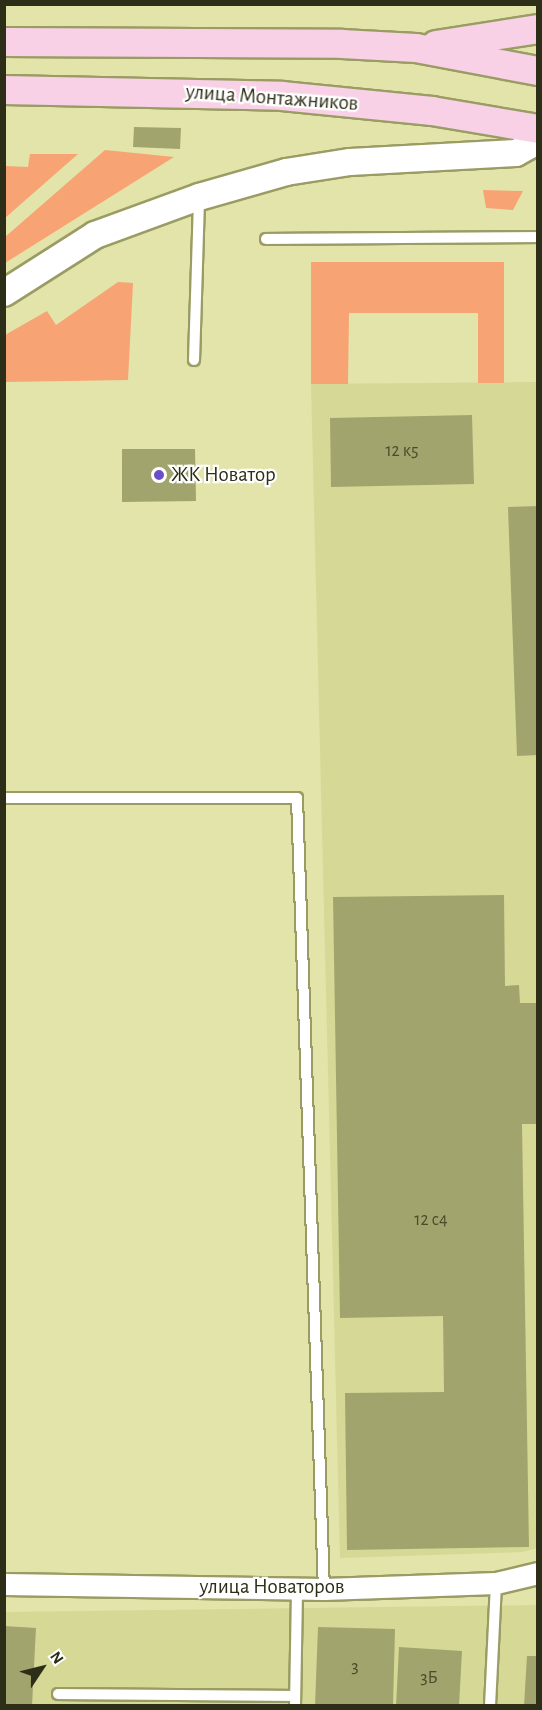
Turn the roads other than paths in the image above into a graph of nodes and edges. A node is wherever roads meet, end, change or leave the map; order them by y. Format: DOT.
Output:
graph roads {
  1 [pos="537,29"];
  2 [pos="7,41"];
  3 [pos="416,48"];
  4 [pos="537,71"];
  5 [pos="4,90"];
  6 [pos="537,129"];
  7 [pos="537,141"];
  8 [pos="199,196"];
  9 [pos="537,237"];
  10 [pos="266,239"];
  11 [pos="4,293"];
  12 [pos="194,360"];
  13 [pos="4,798"];
  14 [pos="537,1573"];
  15 [pos="496,1583"];
  16 [pos="4,1584"];
  17 [pos="297,1588"];
  18 [pos="324,1588"];
  19 [pos="58,1694"];
  20 [pos="295,1701"];
  21 [pos="490,1706"];
  1 -- 3 [label="main road"];
  2 -- 3 [label="main road"];
  3 -- 4 [label="main road"];
  5 -- 6 [label="main road, улица Монтажников"];
  7 -- 8 [label="street"];
  8 -- 11 [label="street"];
  8 -- 12 [label="lane"];
  9 -- 10 [label="lane"];
  13 -- 18 [label="lane"];
  14 -- 15 [label="street, улица Новаторов"];
  15 -- 18 [label="street, улица Новаторов"];
  15 -- 21 [label="lane"];
  16 -- 17 [label="street, улица Новаторов"];
  17 -- 18 [label="street, улица Новаторов"];
  17 -- 20 [label="lane"];
  19 -- 20 [label="lane"];
}
